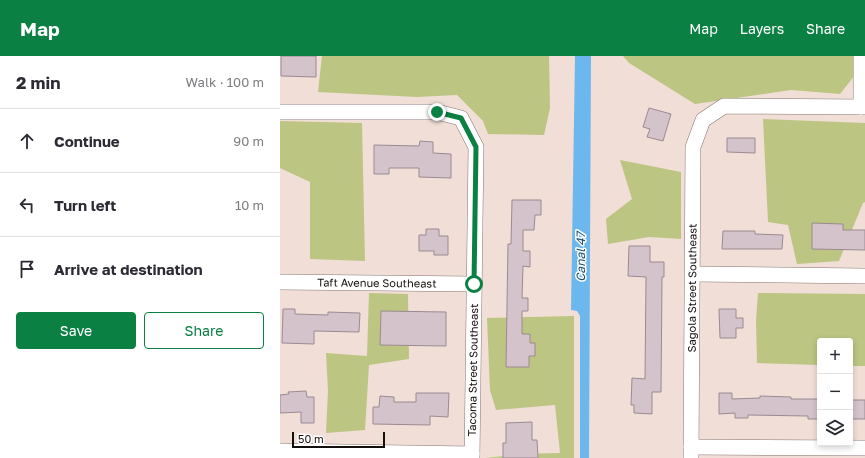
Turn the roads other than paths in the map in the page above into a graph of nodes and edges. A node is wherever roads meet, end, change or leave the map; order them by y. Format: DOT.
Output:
graph roads {
  1 [pos="861,56"];
  2 [pos="863,107"];
  3 [pos="280,112"];
  4 [pos="692,274"];
  5 [pos="865,276"];
  6 [pos="280,282"];
  7 [pos="474,284"];
  8 [pos="865,448"];
  9 [pos="280,451"];
  10 [pos="691,452"];
  11 [pos="472,456"];
  1 -- 2 [label="street"];
  2 -- 4 [label="street, Sagola Street Southeast"];
  3 -- 7 [label="street, Tacoma Street Southeast"];
  4 -- 5 [label="street"];
  4 -- 10 [label="street, Sagola Street Southeast"];
  6 -- 7 [label="street, Taft Avenue Southeast"];
  7 -- 11 [label="street, Tacoma Street Southeast"];
  8 -- 10 [label="street"];
  9 -- 11 [label="street"];
}
